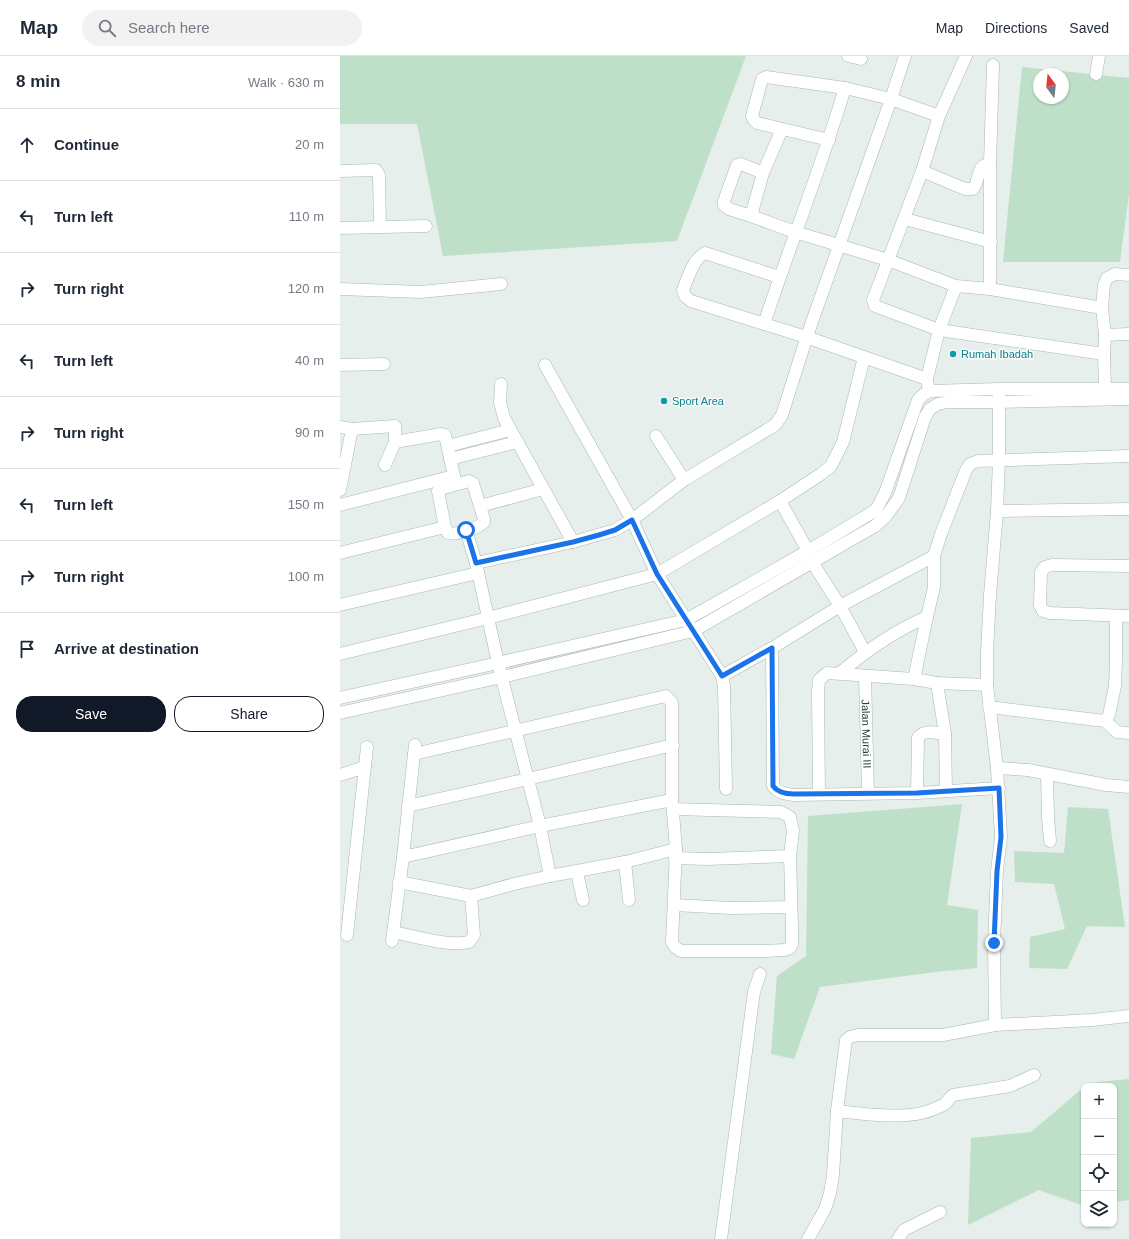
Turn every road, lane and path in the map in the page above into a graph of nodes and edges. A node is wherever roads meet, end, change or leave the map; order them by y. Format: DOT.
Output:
graph roads {
  1 [pos="848,56"];
  2 [pos="905,56"];
  3 [pos="966,56"];
  4 [pos="1099,56"];
  5 [pos="861,59"];
  6 [pos="993,65"];
  7 [pos="1096,74"];
  8 [pos="845,88"];
  9 [pos="891,99"];
  10 [pos="939,116"];
  11 [pos="782,129"];
  12 [pos="829,140"];
  13 [pos="990,164"];
  14 [pos="340,171"];
  15 [pos="922,171"];
  16 [pos="763,172"];
  17 [pos="751,216"];
  18 [pos="905,219"];
  19 [pos="426,226"];
  20 [pos="380,227"];
  21 [pos="340,228"];
  22 [pos="795,232"];
  23 [pos="991,242"];
  24 [pos="839,246"];
  25 [pos="888,260"];
  26 [pos="1129,275"];
  27 [pos="780,278"];
  28 [pos="501,284"];
  29 [pos="956,286"];
  30 [pos="340,289"];
  31 [pos="990,289"];
  32 [pos="1102,308"];
  33 [pos="764,324"];
  34 [pos="939,330"];
  35 [pos="1129,334"];
  36 [pos="1105,335"];
  37 [pos="806,337"];
  38 [pos="1104,354"];
  39 [pos="864,357"];
  40 [pos="384,364"];
  41 [pos="340,365"];
  42 [pos="545,365"];
  43 [pos="501,384"];
  44 [pos="928,385"];
  45 [pos="999,389"];
  46 [pos="1105,389"];
  47 [pos="1129,389"];
  48 [pos="1129,399"];
  49 [pos="998,402"];
  50 [pos="346,428"];
  51 [pos="510,430"];
  52 [pos="656,436"];
  53 [pos="395,442"];
  54 [pos="517,442"];
  55 [pos="448,446"];
  56 [pos="1129,456"];
  57 [pos="450,459"];
  58 [pos="999,460"];
  59 [pos="385,465"];
  60 [pos="455,480"];
  61 [pos="684,480"];
  62 [pos="340,489"];
  63 [pos="543,489"];
  64 [pos="780,501"];
  65 [pos="340,505"];
  66 [pos="480,506"];
  67 [pos="1129,509"];
  68 [pos="997,511"];
  69 [pos="632,520"];
  70 [pos="445,527"];
  71 [pos="466,530"];
  72 [pos="827,539"];
  73 [pos="573,542"];
  74 [pos="835,549"];
  75 [pos="340,553"];
  76 [pos="810,556"];
  77 [pos="934,556"];
  78 [pos="1129,566"];
  79 [pos="477,568"];
  80 [pos="657,574"];
  81 [pos="340,605"];
  82 [pos="840,606"];
  83 [pos="1129,616"];
  84 [pos="927,617"];
  85 [pos="1116,617"];
  86 [pos="488,618"];
  87 [pos="686,620"];
  88 [pos="693,632"];
  89 [pos="772,648"];
  90 [pos="865,652"];
  91 [pos="340,654"];
  92 [pos="498,663"];
  93 [pos="840,673"];
  94 [pos="722,676"];
  95 [pos="865,676"];
  96 [pos="502,677"];
  97 [pos="914,679"];
  98 [pos="937,683"];
  99 [pos="987,685"];
  100 [pos="340,698"];
  101 [pos="989,707"];
  102 [pos="340,713"];
  103 [pos="1105,721"];
  104 [pos="516,731"];
  105 [pos="1129,733"];
  106 [pos="946,734"];
  107 [pos="673,745"];
  108 [pos="368,747"];
  109 [pos="365,767"];
  110 [pos="998,768"];
  111 [pos="1047,774"];
  112 [pos="340,775"];
  113 [pos="528,779"];
  114 [pos="1129,787"];
  115 [pos="999,788"];
  116 [pos="726,789"];
  117 [pos="946,791"];
  118 [pos="868,793"];
  119 [pos="917,793"];
  120 [pos="819,794"];
  121 [pos="673,805"];
  122 [pos="408,806"];
  123 [pos="540,826"];
  124 [pos="1050,841"];
  125 [pos="675,853"];
  126 [pos="790,856"];
  127 [pos="403,857"];
  128 [pos="625,862"];
  129 [pos="577,872"];
  130 [pos="550,876"];
  131 [pos="399,882"];
  132 [pos="471,896"];
  133 [pos="583,900"];
  134 [pos="629,900"];
  135 [pos="674,905"];
  136 [pos="791,907"];
  137 [pos="346,935"];
  138 [pos="760,974"];
  139 [pos="1129,1016"];
  140 [pos="995,1025"];
  141 [pos="1034,1075"];
  142 [pos="838,1111"];
  143 [pos="940,1212"];
  144 [pos="813,1237"];
  145 [pos="721,1239"];
  146 [pos="898,1239"];
  1 -- 5 [label="street"];
  2 -- 9 [label="street"];
  3 -- 10 [label="street"];
  4 -- 7 [label="street"];
  6 -- 13 [label="street"];
  8 -- 9 [label="street"];
  8 -- 11 [label="street"];
  8 -- 12 [label="street"];
  9 -- 10 [label="street"];
  9 -- 24 [label="street"];
  10 -- 15 [label="street"];
  11 -- 12 [label="street"];
  11 -- 16 [label="street"];
  12 -- 22 [label="street"];
  13 -- 15 [label="street"];
  13 -- 23 [label="street"];
  14 -- 20 [label="street"];
  15 -- 18 [label="street"];
  16 -- 17 [label="street"];
  16 -- 17 [label="street"];
  17 -- 22 [label="street"];
  18 -- 23 [label="street"];
  18 -- 25 [label="street"];
  19 -- 20 [label="street"];
  20 -- 21 [label="street"];
  22 -- 24 [label="street"];
  22 -- 27 [label="street"];
  23 -- 31 [label="street"];
  24 -- 25 [label="street"];
  24 -- 37 [label="street"];
  25 -- 29 [label="street"];
  25 -- 34 [label="street"];
  26 -- 32 [label="street"];
  27 -- 33 [label="street"];
  27 -- 33 [label="street"];
  28 -- 30 [label="street"];
  29 -- 31 [label="street"];
  29 -- 34 [label="street"];
  31 -- 32 [label="street"];
  32 -- 36 [label="street"];
  33 -- 37 [label="street"];
  34 -- 38 [label="street"];
  34 -- 44 [label="street"];
  35 -- 36 [label="street"];
  36 -- 38 [label="street"];
  37 -- 39 [label="street"];
  37 -- 61 [label="street"];
  38 -- 46 [label="street"];
  39 -- 44 [label="street"];
  39 -- 64 [label="street"];
  40 -- 41 [label="street"];
  42 -- 69 [label="street"];
  43 -- 51 [label="street"];
  44 -- 45 [label="street"];
  44 -- 72 [label="street"];
  45 -- 46 [label="street"];
  45 -- 49 [label="street"];
  46 -- 47 [label="street"];
  48 -- 49 [label="street"];
  49 -- 58 [label="street"];
  49 -- 74 [label="street"];
  50 -- 53 [label="street"];
  50 -- 62 [label="street"];
  51 -- 54 [label="street"];
  51 -- 55 [label="street"];
  52 -- 61 [label="street"];
  53 -- 55 [label="street"];
  53 -- 59 [label="street"];
  54 -- 57 [label="street"];
  54 -- 63 [label="street"];
  55 -- 57 [label="street"];
  56 -- 58 [label="street"];
  57 -- 60 [label="street"];
  58 -- 68 [label="street"];
  58 -- 77 [label="street"];
  60 -- 65 [label="street"];
  60 -- 66 [label="street"];
  60 -- 70 [label="street"];
  61 -- 69 [label="street"];
  63 -- 66 [label="street"];
  63 -- 73 [label="street"];
  64 -- 76 [label="street"];
  64 -- 80 [label="street"];
  66 -- 71 [label="street"];
  67 -- 68 [label="street"];
  68 -- 99 [label="street"];
  69 -- 73 [label="street"];
  69 -- 80 [label="street"];
  70 -- 71 [label="street"];
  70 -- 75 [label="street"];
  71 -- 79 [label="street"];
  72 -- 74 [label="street"];
  72 -- 76 [label="street"];
  73 -- 79 [label="street"];
  74 -- 76 [label="street"];
  76 -- 82 [label="street"];
  76 -- 87 [label="street"];
  76 -- 88 [label="street"];
  77 -- 82 [label="street"];
  77 -- 84 [label="street"];
  78 -- 85 [label="street"];
  79 -- 81 [label="street"];
  79 -- 86 [label="street"];
  80 -- 86 [label="street"];
  80 -- 87 [label="street"];
  82 -- 89 [label="street"];
  82 -- 90 [label="street"];
  83 -- 85 [label="street"];
  84 -- 90 [label="street"];
  84 -- 97 [label="street"];
  85 -- 103 [label="street"];
  86 -- 91 [label="street"];
  86 -- 92 [label="street"];
  87 -- 88 [label="street"];
  87 -- 92 [label="street"];
  88 -- 94 [label="street"];
  88 -- 96 [label="street"];
  89 -- 94 [label="street"];
  89 -- 120 [label="street"];
  90 -- 93 [label="street"];
  92 -- 96 [label="street"];
  92 -- 100 [label="street"];
  93 -- 95 [label="street"];
  93 -- 120 [label="street"];
  94 -- 116 [label="street"];
  95 -- 97 [label="street"];
  95 -- 118 [label="street, Jalan Murai III"];
  96 -- 102 [label="street"];
  96 -- 104 [label="street"];
  97 -- 98 [label="street"];
  98 -- 99 [label="street"];
  98 -- 106 [label="street"];
  99 -- 101 [label="street"];
  101 -- 103 [label="street"];
  101 -- 110 [label="street"];
  103 -- 105 [label="street"];
  104 -- 107 [label="street"];
  104 -- 113 [label="street"];
  104 -- 122 [label="street"];
  106 -- 117 [label="street"];
  106 -- 119 [label="street"];
  107 -- 113 [label="street"];
  107 -- 121 [label="street"];
  108 -- 109 [label="street"];
  109 -- 112 [label="street"];
  109 -- 137 [label="street"];
  110 -- 111 [label="street"];
  110 -- 115 [label="street"];
  111 -- 114 [label="street"];
  111 -- 124 [label="street"];
  113 -- 122 [label="street"];
  113 -- 123 [label="street"];
  115 -- 117 [label="street"];
  115 -- 140 [label="street"];
  117 -- 119 [label="street"];
  118 -- 119 [label="street"];
  118 -- 120 [label="street"];
  121 -- 123 [label="street"];
  121 -- 125 [label="street"];
  121 -- 126 [label="street"];
  122 -- 127 [label="street"];
  123 -- 127 [label="street"];
  123 -- 130 [label="street"];
  125 -- 126 [label="street"];
  125 -- 128 [label="street"];
  125 -- 135 [label="street"];
  126 -- 136 [label="street"];
  127 -- 131 [label="street"];
  128 -- 129 [label="street"];
  128 -- 134 [label="street"];
  129 -- 130 [label="street"];
  129 -- 133 [label="street"];
  130 -- 132 [label="street"];
  131 -- 132 [label="street"];
  131 -- 132 [label="street"];
  135 -- 136 [label="street"];
  135 -- 136 [label="street"];
  138 -- 145 [label="street"];
  139 -- 140 [label="street"];
  140 -- 142 [label="street"];
  141 -- 142 [label="street"];
  142 -- 144 [label="street"];
  143 -- 146 [label="street"];
}
